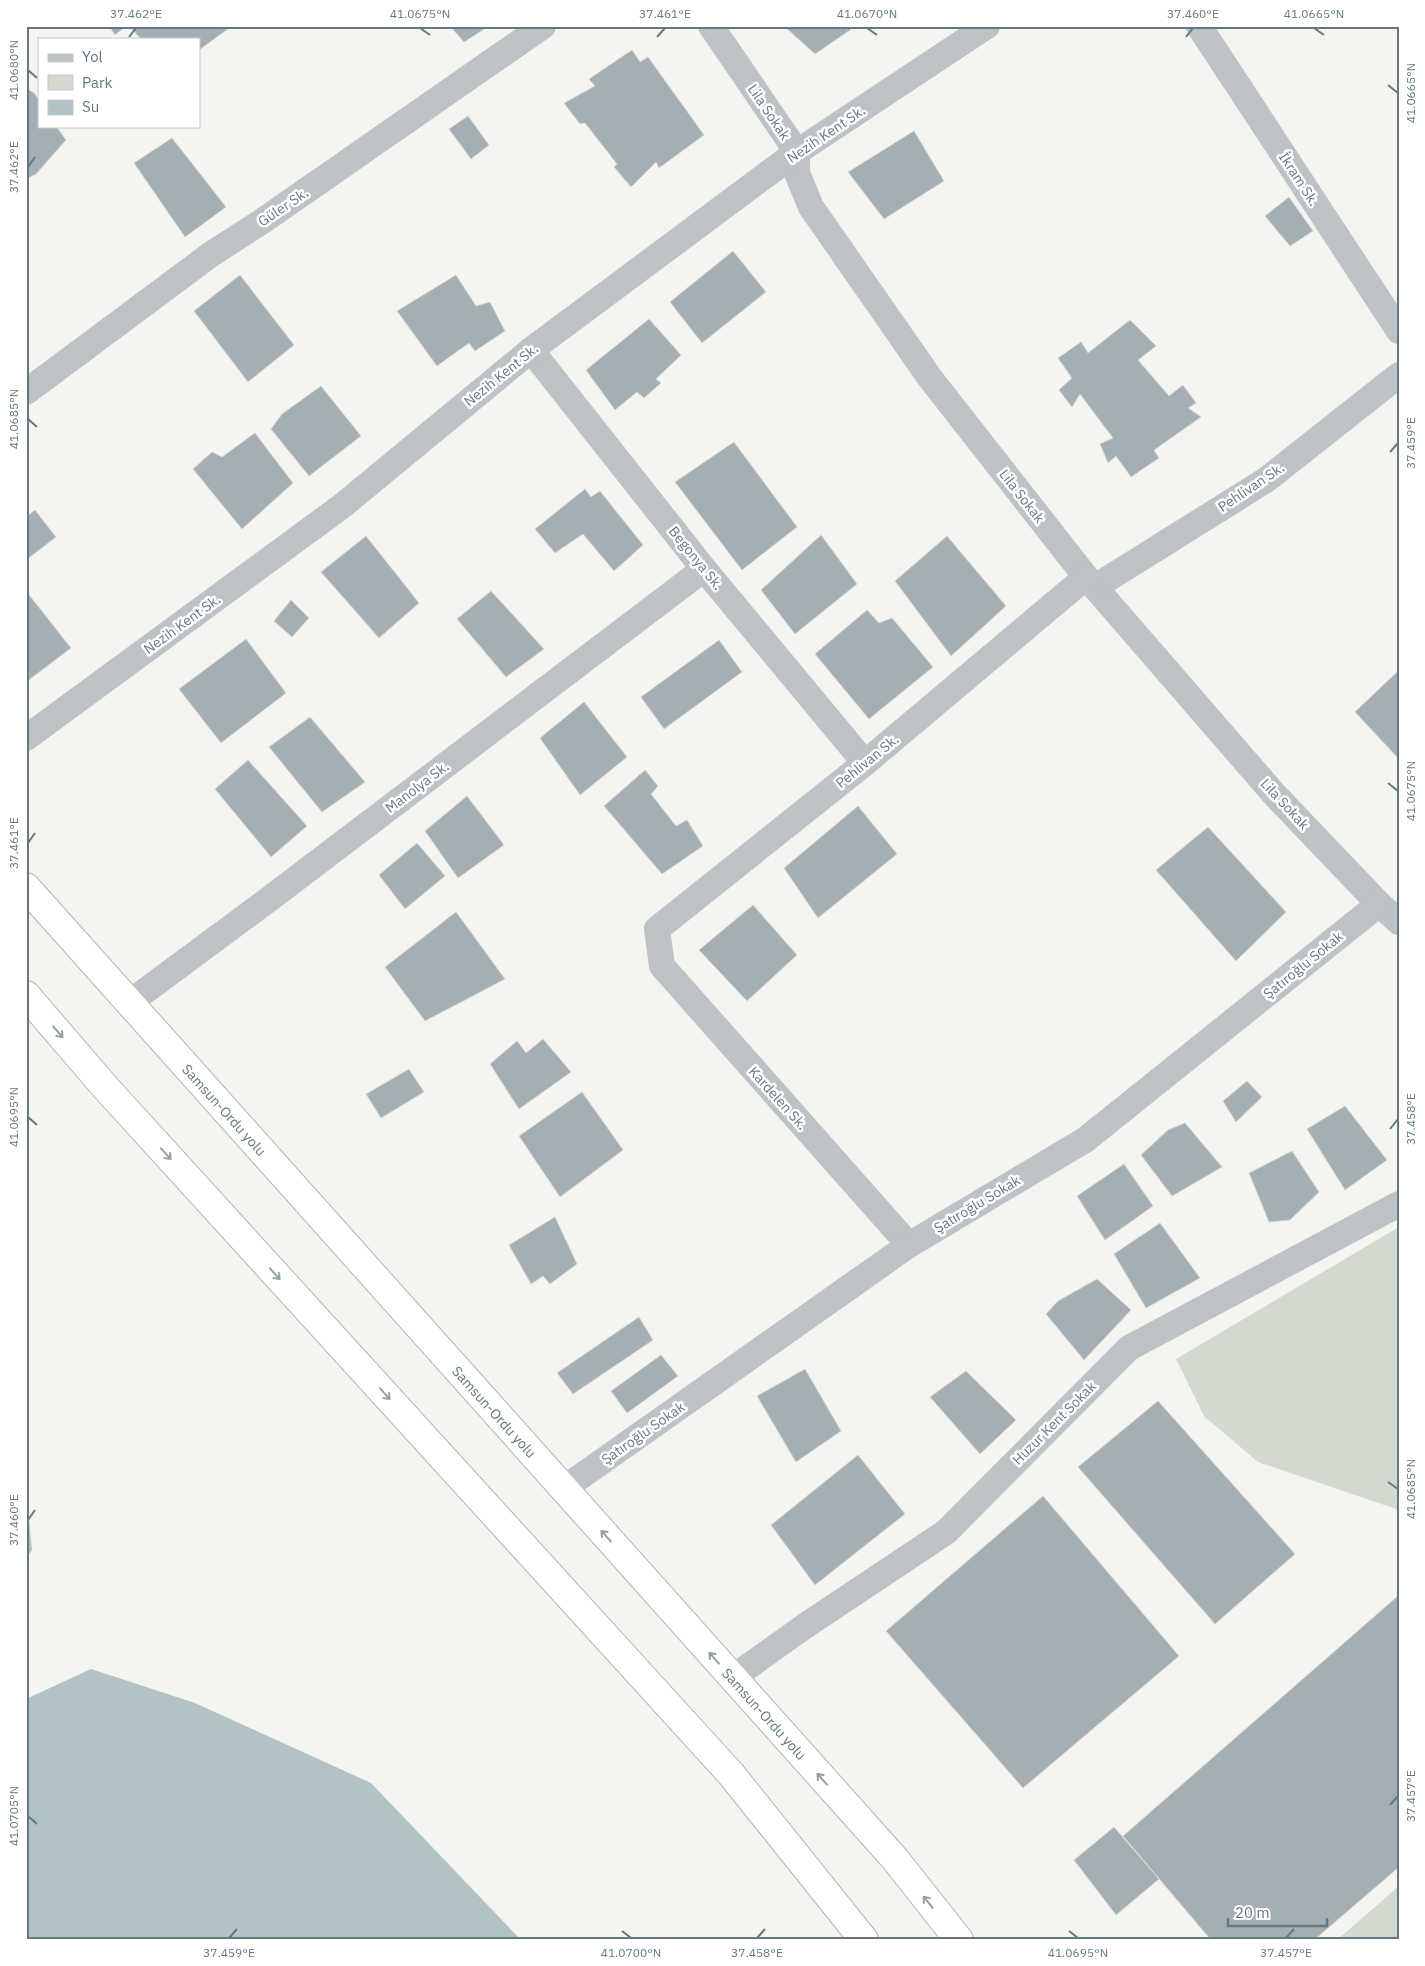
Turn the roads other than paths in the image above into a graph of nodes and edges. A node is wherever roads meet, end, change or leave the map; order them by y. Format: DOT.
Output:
graph roads {
  1 [pos="543,26"];
  2 [pos="711,26"];
  3 [pos="987,26"];
  4 [pos="1199,26"];
  5 [pos="797,152"];
  6 [pos="1399,331"];
  7 [pos="531,350"];
  8 [pos="1399,375"];
  9 [pos="26,392"];
  10 [pos="704,569"];
  11 [pos="1091,582"];
  12 [pos="26,738"];
  13 [pos="866,763"];
  14 [pos="26,887"];
  15 [pos="1380,904"];
  16 [pos="1399,922"];
  17 [pos="659,946"];
  18 [pos="26,995"];
  19 [pos="129,1003"];
  20 [pos="1399,1204"];
  21 [pos="909,1245"];
  22 [pos="563,1489"];
  23 [pos="732,1678"];
  24 [pos="864,1940"];
  25 [pos="959,1940"];
  1 -- 9 [label="street, Güler Sk."];
  2 -- 5 [label="street, Lila Sokak"];
  3 -- 5 [label="street, Nezih Kent Sk."];
  4 -- 6 [label="street, İkram Sk."];
  5 -- 7 [label="street, Nezih Kent Sk."];
  5 -- 11 [label="street, Lila Sokak"];
  7 -- 10 [label="street, Begonya Sk."];
  7 -- 12 [label="street, Nezih Kent Sk."];
  8 -- 11 [label="street, Pehlivan Sk."];
  10 -- 13 [label="street, Begonya Sk."];
  10 -- 19 [label="street, Manolya Sk."];
  11 -- 13 [label="street, Pehlivan Sk."];
  11 -- 15 [label="street, Lila Sokak"];
  13 -- 17 [label="street, Pehlivan Sk."];
  14 -- 19 [label="highway, Samsun-Ordu yolu"];
  15 -- 16 [label="street, Lila Sokak"];
  15 -- 21 [label="street, Şatıroğlu Sokak"];
  17 -- 21 [label="street, Kardelen Sk."];
  18 -- 24 [label="highway, one-way"];
  19 -- 22 [label="highway, Samsun-Ordu yolu"];
  20 -- 23 [label="street, Huzur Kent Sokak"];
  21 -- 22 [label="street, Şatıroğlu Sokak"];
  23 -- 22 [label="highway, Samsun-Ordu yolu, one-way"];
  25 -- 23 [label="highway, Samsun-Ordu yolu, one-way"];
}
